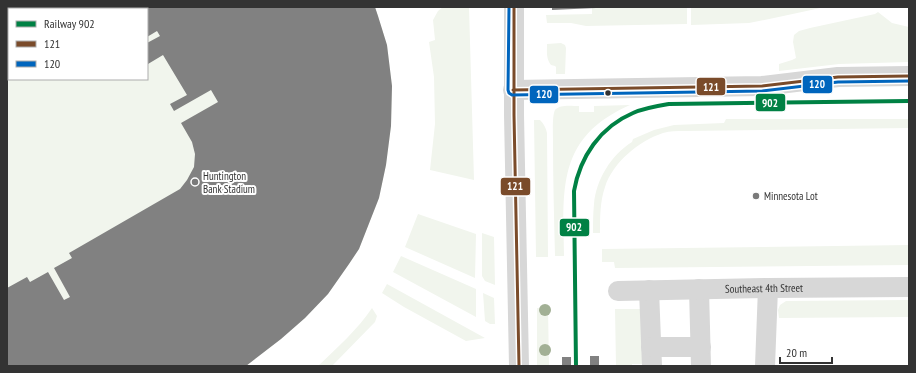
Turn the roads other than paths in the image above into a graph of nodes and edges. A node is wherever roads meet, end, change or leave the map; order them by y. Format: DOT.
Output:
graph roads {
  1 [pos="514,7"];
  2 [pos="909,76"];
  3 [pos="513,90"];
  4 [pos="909,287"];
  5 [pos="768,288"];
  6 [pos="699,289"];
  7 [pos="649,290"];
  8 [pos="618,291"];
  9 [pos="651,357"];
  10 [pos="701,357"];
  11 [pos="519,366"];
  12 [pos="764,366"];
  1 -- 3 [label="street"];
  2 -- 3 [label="street"];
  3 -- 11 [label="street"];
  4 -- 5 [label="street, Southeast 4th Street"];
  5 -- 6 [label="street, Southeast 4th Street"];
  5 -- 12 [label="street"];
  6 -- 7 [label="street, Southeast 4th Street"];
  6 -- 10 [label="street"];
  7 -- 8 [label="street, Southeast 4th Street"];
  7 -- 9 [label="street"];
  9 -- 10 [label="street"];
}
